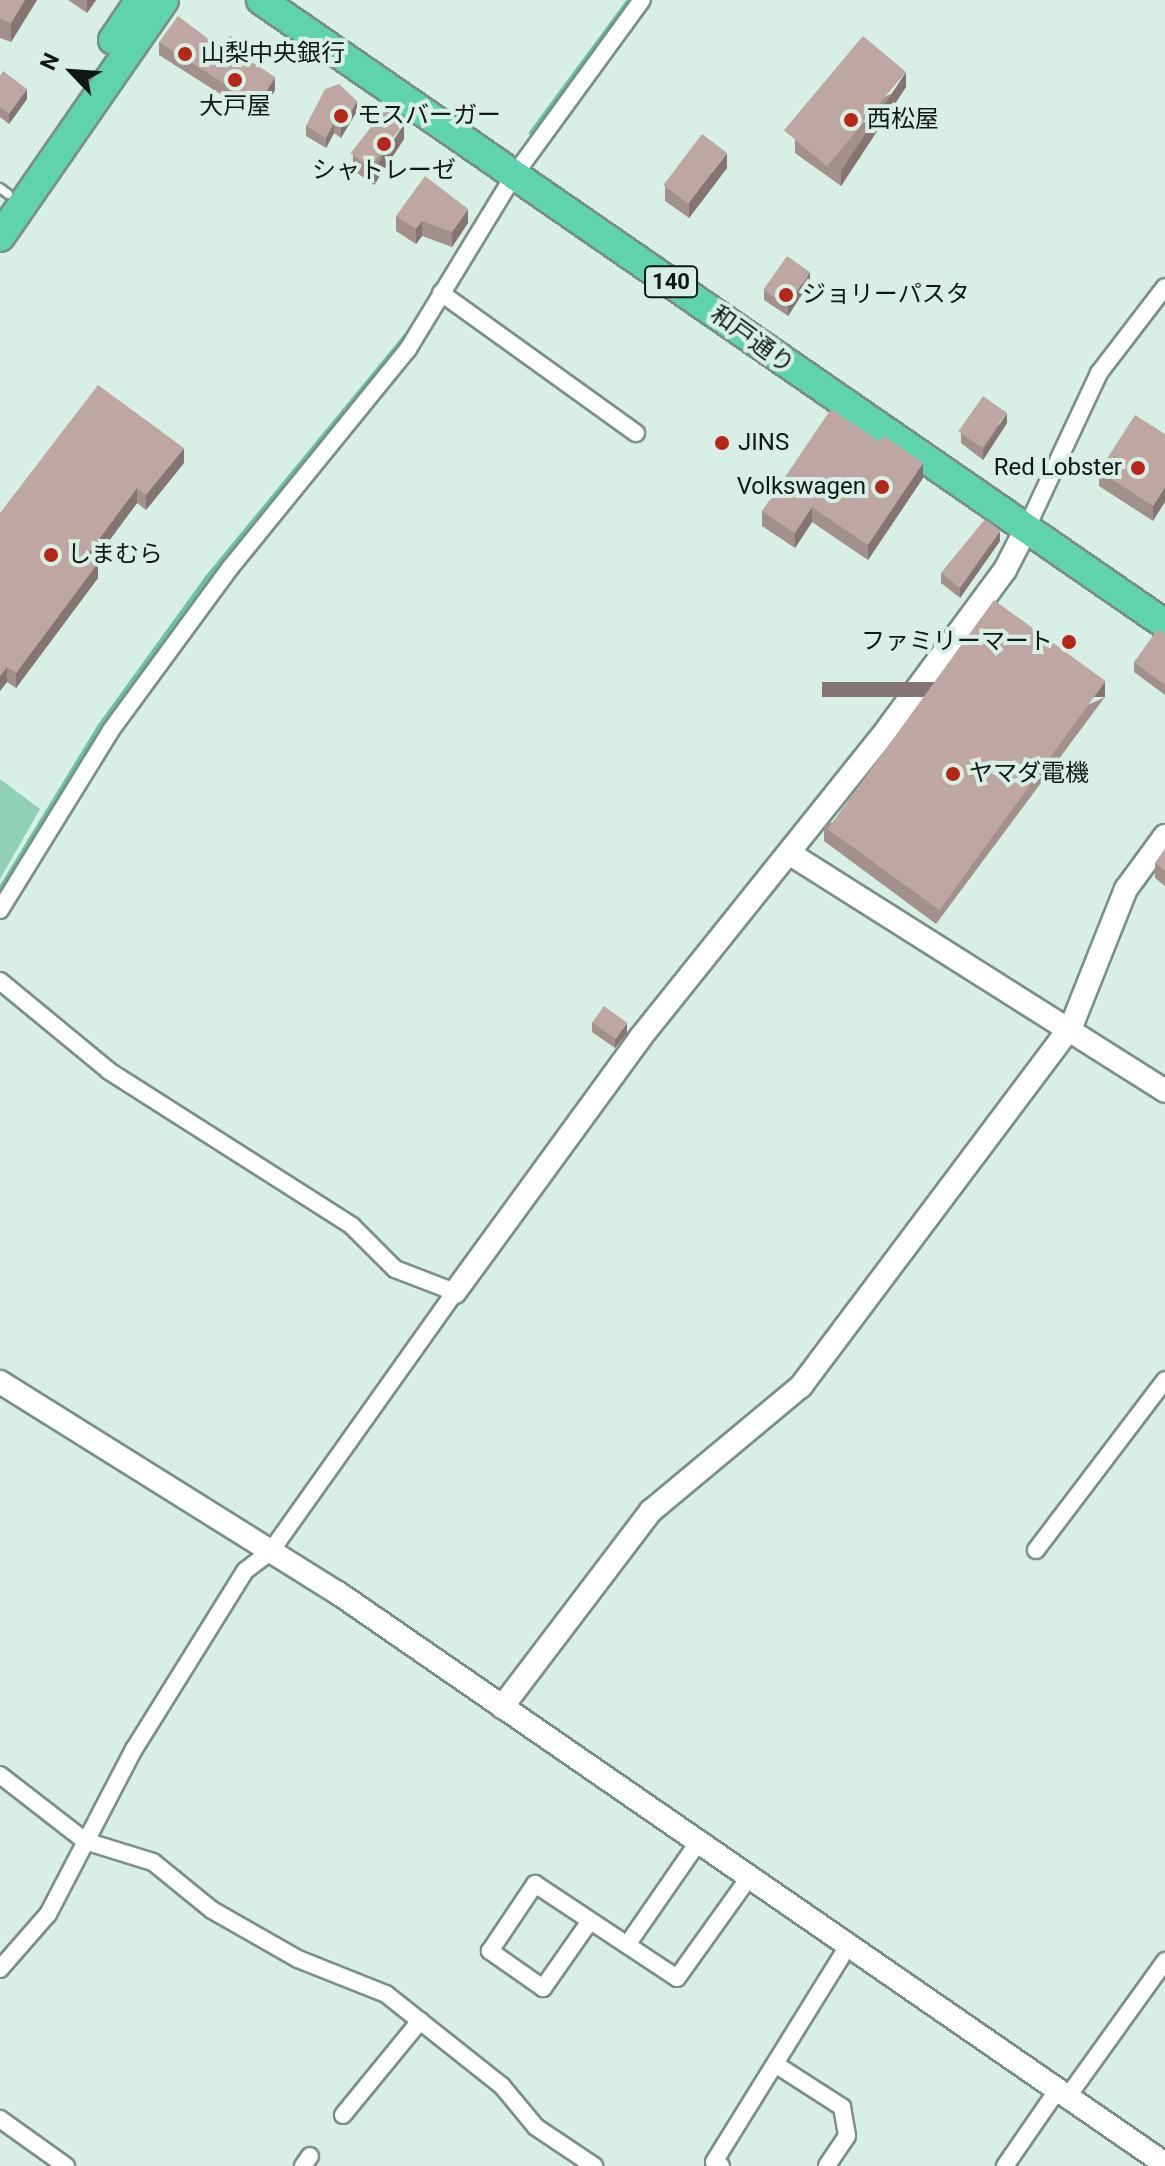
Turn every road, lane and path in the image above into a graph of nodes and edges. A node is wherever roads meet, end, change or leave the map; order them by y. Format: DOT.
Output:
graph roads {
  1 [pos="140,0"];
  2 [pos="164,0"];
  3 [pos="261,0"];
  4 [pos="642,0"];
  5 [pos="515,174"];
  6 [pos="3,196"];
  7 [pos="0,237"];
  8 [pos="1165,287"];
  9 [pos="441,293"];
  10 [pos="636,433"];
  11 [pos="1026,529"];
  12 [pos="1165,624"];
  13 [pos="1165,836"];
  14 [pos="792,855"];
  15 [pos="0,910"];
  16 [pos="0,981"];
  17 [pos="1071,1027"];
  18 [pos="1165,1091"];
  19 [pos="455,1292"];
  20 [pos="1165,1380"];
  21 [pos="0,1382"];
  22 [pos="1036,1550"];
  23 [pos="270,1552"];
  24 [pos="502,1707"];
  25 [pos="0,1775"];
  26 [pos="85,1841"];
  27 [pos="699,1841"];
  28 [pos="750,1876"];
  29 [pos="590,1921"];
  30 [pos="850,1943"];
  31 [pos="627,1945"];
  32 [pos="1165,1961"];
  33 [pos="0,1969"];
  34 [pos="420,2021"];
  35 [pos="775,2064"];
  36 [pos="1061,2095"];
  37 [pos="343,2115"];
  38 [pos="0,2119"];
  39 [pos="1165,2164"];
  40 [pos="66,2166"];
  41 [pos="594,2166"];
  42 [pos="721,2166"];
  43 [pos="827,2166"];
  44 [pos="1005,2166"];
  1 -- 6 [label="highway"];
  2 -- 7 [label="highway"];
  3 -- 5 [label="highway, 和戸通り / 140"];
  4 -- 5 [label="street"];
  5 -- 9 [label="street"];
  5 -- 11 [label="highway, 和戸通り / 140"];
  8 -- 11 [label="street"];
  9 -- 10 [label="street"];
  9 -- 15 [label="street"];
  11 -- 12 [label="highway, 和戸通り / 140"];
  11 -- 14 [label="street"];
  13 -- 17 [label="street"];
  14 -- 17 [label="street"];
  14 -- 19 [label="street"];
  16 -- 19 [label="street"];
  17 -- 18 [label="street"];
  17 -- 24 [label="street"];
  19 -- 23 [label="street"];
  20 -- 22 [label="street"];
  21 -- 23 [label="street"];
  23 -- 24 [label="street"];
  23 -- 26 [label="street"];
  24 -- 27 [label="street"];
  25 -- 26 [label="street"];
  26 -- 33 [label="street"];
  26 -- 34 [label="street"];
  27 -- 28 [label="street"];
  27 -- 31 [label="street"];
  28 -- 30 [label="street"];
  28 -- 31 [label="street"];
  29 -- 29 [label="street"];
  29 -- 31 [label="street"];
  30 -- 35 [label="street"];
  30 -- 36 [label="street"];
  32 -- 36 [label="street"];
  34 -- 37 [label="street"];
  34 -- 41 [label="street"];
  35 -- 42 [label="street"];
  35 -- 43 [label="street"];
  36 -- 39 [label="street"];
  36 -- 44 [label="street"];
  38 -- 40 [label="street"];
}
